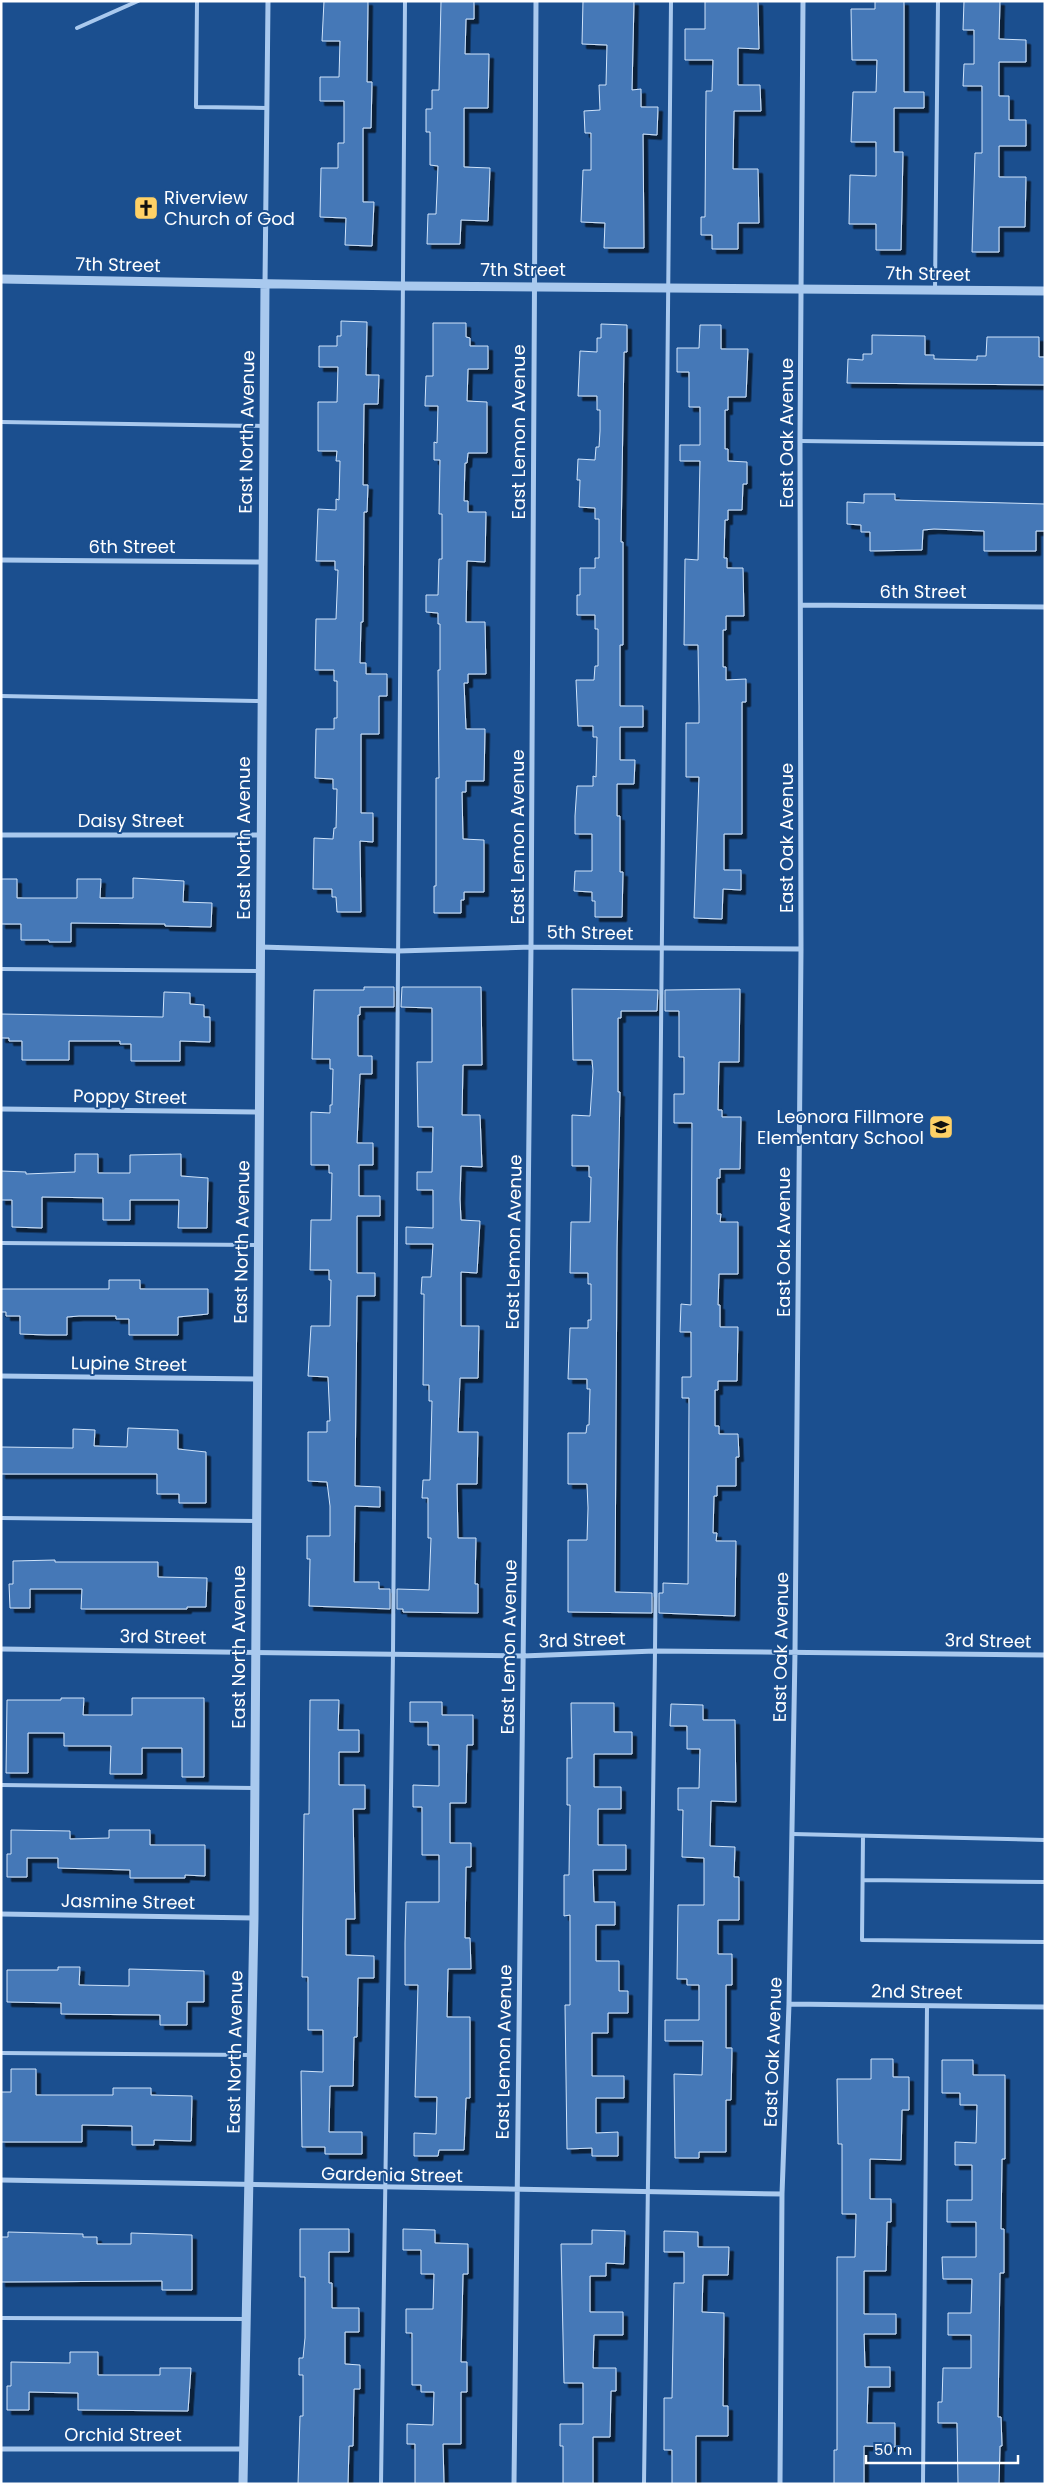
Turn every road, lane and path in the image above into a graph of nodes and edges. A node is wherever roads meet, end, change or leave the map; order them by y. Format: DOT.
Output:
graph roads {
  1 [pos="138,1"];
  2 [pos="197,1"];
  3 [pos="268,1"];
  4 [pos="405,1"];
  5 [pos="536,1"];
  6 [pos="671,1"];
  7 [pos="803,1"];
  8 [pos="938,1"];
  9 [pos="77,28"];
  10 [pos="266,108"];
  11 [pos="1,279"];
  12 [pos="265,284"];
  13 [pos="402,286"];
  14 [pos="533,286"];
  15 [pos="669,287"];
  16 [pos="801,288"];
  17 [pos="935,290"];
  18 [pos="1045,291"];
  19 [pos="1,422"];
  20 [pos="264,426"];
  21 [pos="800,441"];
  22 [pos="1045,444"];
  23 [pos="1,560"];
  24 [pos="262,562"];
  25 [pos="801,605"];
  26 [pos="1045,607"];
  27 [pos="1,696"];
  28 [pos="260,701"];
  29 [pos="1,835"];
  30 [pos="260,835"];
  31 [pos="260,947"];
  32 [pos="531,947"];
  33 [pos="661,948"];
  34 [pos="801,949"];
  35 [pos="398,951"];
  36 [pos="1,968"];
  37 [pos="260,971"];
  38 [pos="1,1109"];
  39 [pos="259,1112"];
  40 [pos="1,1243"];
  41 [pos="258,1244"];
  42 [pos="1,1376"];
  43 [pos="256,1379"];
  44 [pos="1,1518"];
  45 [pos="256,1521"];
  46 [pos="1,1649"];
  47 [pos="655,1651"];
  48 [pos="255,1652"];
  49 [pos="795,1652"];
  50 [pos="393,1653"];
  51 [pos="1045,1655"];
  52 [pos="522,1656"];
  53 [pos="1,1785"];
  54 [pos="254,1788"];
  55 [pos="792,1834"];
  56 [pos="863,1836"];
  57 [pos="1045,1840"];
  58 [pos="863,1880"];
  59 [pos="1045,1882"];
  60 [pos="1,1914"];
  61 [pos="254,1918"];
  62 [pos="1045,1942"];
  63 [pos="789,2004"];
  64 [pos="927,2006"];
  65 [pos="1045,2007"];
  66 [pos="1,2053"];
  67 [pos="251,2056"];
  68 [pos="1,2180"];
  69 [pos="249,2186"];
  70 [pos="384,2188"];
  71 [pos="516,2191"];
  72 [pos="647,2191"];
  73 [pos="782,2194"];
  74 [pos="1,2318"];
  75 [pos="247,2319"];
  76 [pos="1,2449"];
  77 [pos="244,2449"];
  78 [pos="243,2484"];
  79 [pos="381,2484"];
  80 [pos="514,2484"];
  81 [pos="644,2484"];
  82 [pos="780,2484"];
  83 [pos="923,2484"];
  1 -- 9 [label="lane"];
  2 -- 10 [label="lane"];
  3 -- 10 [label="street, East North Avenue"];
  4 -- 13 [label="lane"];
  5 -- 14 [label="street, East Lemon Avenue"];
  6 -- 15 [label="lane"];
  7 -- 16 [label="street, East Oak Avenue"];
  8 -- 17 [label="lane"];
  10 -- 12 [label="street, East North Avenue"];
  11 -- 12 [label="street, 7th Street"];
  12 -- 13 [label="street, 7th Street"];
  12 -- 20 [label="street, East North Avenue"];
  13 -- 14 [label="street, 7th Street"];
  13 -- 35 [label="lane"];
  14 -- 15 [label="street, 7th Street"];
  14 -- 32 [label="street, East Lemon Avenue"];
  15 -- 16 [label="street, 7th Street"];
  15 -- 33 [label="lane"];
  16 -- 17 [label="street, 7th Street"];
  16 -- 21 [label="street, East Oak Avenue"];
  17 -- 18 [label="street, 7th Street"];
  19 -- 20 [label="lane"];
  20 -- 24 [label="street, East North Avenue"];
  21 -- 22 [label="lane"];
  21 -- 25 [label="street, East Oak Avenue"];
  23 -- 24 [label="street, 6th Street"];
  24 -- 28 [label="street, East North Avenue"];
  25 -- 26 [label="street, 6th Street"];
  25 -- 34 [label="street, East Oak Avenue"];
  27 -- 28 [label="lane"];
  28 -- 30 [label="street, East North Avenue"];
  29 -- 30 [label="street, Daisy Street"];
  30 -- 31 [label="street, East North Avenue"];
  31 -- 35 [label="street, 5th Street"];
  31 -- 37 [label="street, East North Avenue"];
  32 -- 33 [label="street, 5th Street"];
  32 -- 35 [label="street, 5th Street"];
  32 -- 52 [label="street, East Lemon Avenue"];
  33 -- 34 [label="street, 5th Street"];
  33 -- 47 [label="lane"];
  34 -- 49 [label="street, East Oak Avenue"];
  35 -- 50 [label="lane"];
  36 -- 37 [label="lane"];
  37 -- 39 [label="street, East North Avenue"];
  38 -- 39 [label="street, Poppy Street"];
  39 -- 41 [label="street, East North Avenue"];
  40 -- 41 [label="lane"];
  41 -- 43 [label="street, East North Avenue"];
  42 -- 43 [label="street, Lupine Street"];
  43 -- 45 [label="street, East North Avenue"];
  44 -- 45 [label="lane"];
  45 -- 48 [label="street, East North Avenue"];
  46 -- 48 [label="street, 3rd Street"];
  47 -- 49 [label="street, 3rd Street"];
  47 -- 52 [label="street, 3rd Street"];
  47 -- 72 [label="lane"];
  48 -- 50 [label="street, 3rd Street"];
  48 -- 54 [label="street, East North Avenue"];
  49 -- 51 [label="street, 3rd Street"];
  49 -- 55 [label="street, East Oak Avenue"];
  50 -- 52 [label="street, 3rd Street"];
  50 -- 70 [label="lane"];
  52 -- 71 [label="street, East Lemon Avenue"];
  53 -- 54 [label="lane"];
  54 -- 61 [label="street, East North Avenue"];
  55 -- 56 [label="lane"];
  55 -- 63 [label="street, East Oak Avenue"];
  56 -- 57 [label="lane"];
  56 -- 58 [label="lane"];
  58 -- 59 [label="lane"];
  58 -- 62 [label="lane"];
  60 -- 61 [label="street, Jasmine Street"];
  61 -- 67 [label="street, East North Avenue"];
  63 -- 64 [label="street, 2nd Street"];
  63 -- 73 [label="street, East Oak Avenue"];
  64 -- 65 [label="street, 2nd Street"];
  64 -- 83 [label="lane"];
  66 -- 67 [label="lane"];
  67 -- 69 [label="street, East North Avenue"];
  68 -- 69 [label="street, Gardenia Street"];
  69 -- 70 [label="street, Gardenia Street"];
  69 -- 75 [label="street, East North Avenue"];
  70 -- 71 [label="street, Gardenia Street"];
  70 -- 79 [label="lane"];
  71 -- 72 [label="street, Gardenia Street"];
  71 -- 80 [label="street, East Lemon Avenue"];
  72 -- 73 [label="street, Gardenia Street"];
  72 -- 81 [label="lane"];
  73 -- 82 [label="street, East Oak Avenue"];
  74 -- 75 [label="lane"];
  75 -- 77 [label="street, East North Avenue"];
  76 -- 77 [label="street, Orchid Street"];
  77 -- 78 [label="street, East North Avenue"];
}
